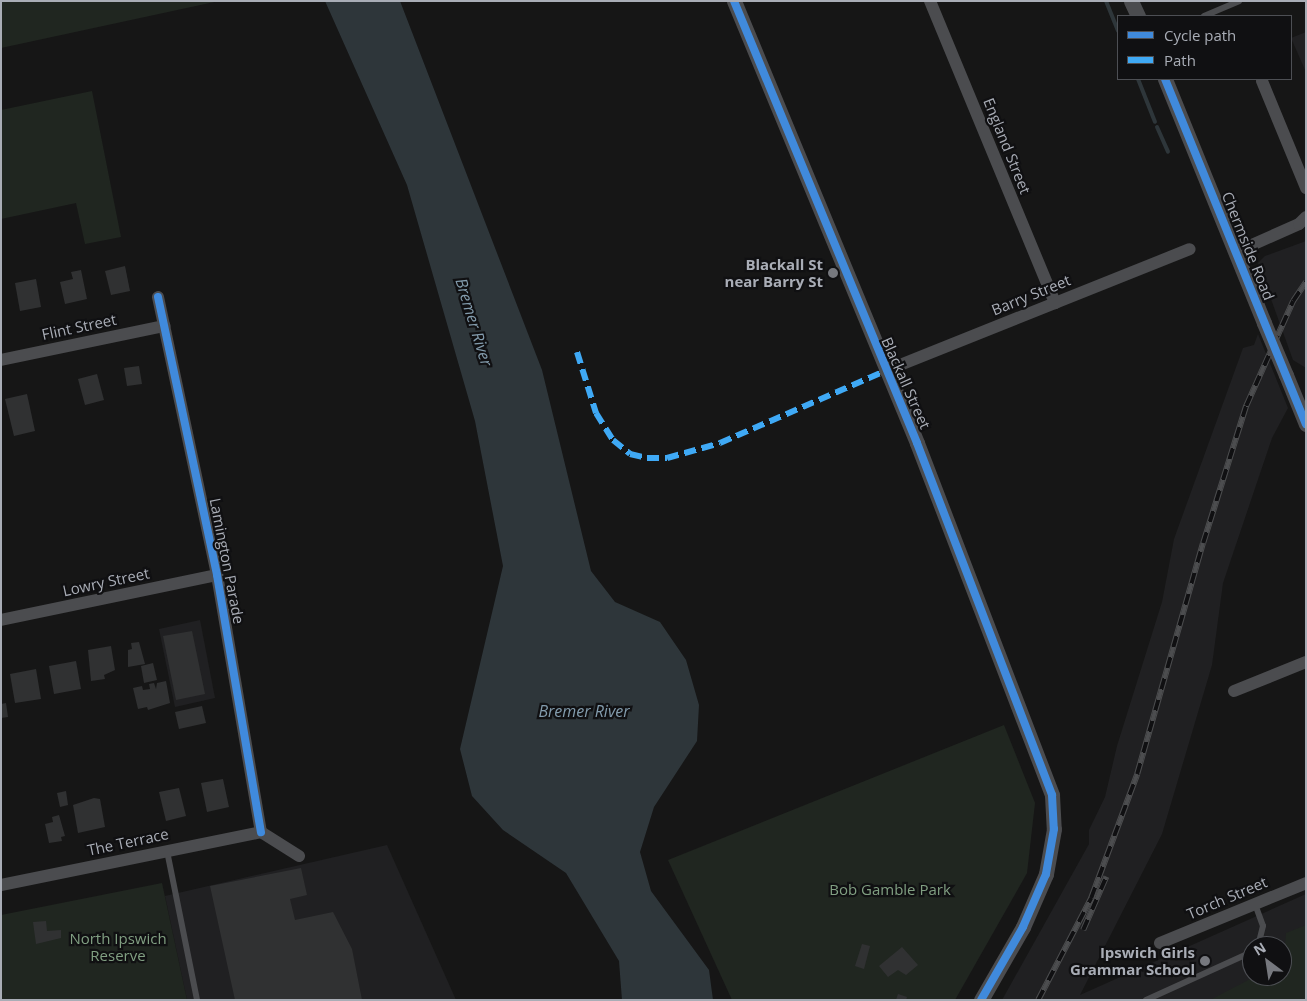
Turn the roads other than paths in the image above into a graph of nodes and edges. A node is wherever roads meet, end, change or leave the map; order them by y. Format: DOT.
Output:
graph roads {
  1 [pos="734,1"];
  2 [pos="930,1"];
  3 [pos="1131,1"];
  4 [pos="1239,1"];
  5 [pos="1138,15"];
  6 [pos="1206,15"];
  7 [pos="1165,80"];
  8 [pos="1262,81"];
  9 [pos="1306,188"];
  10 [pos="1306,217"];
  11 [pos="1190,249"];
  12 [pos="1236,252"];
  13 [pos="158,297"];
  14 [pos="1055,303"];
  15 [pos="164,326"];
  16 [pos="1,360"];
  17 [pos="885,371"];
  18 [pos="1306,424"];
  19 [pos="217,575"];
  20 [pos="1,620"];
  21 [pos="1306,662"];
  22 [pos="1234,691"];
  23 [pos="261,832"];
  24 [pos="167,850"];
  25 [pos="299,856"];
  26 [pos="1306,883"];
  27 [pos="1,885"];
  28 [pos="1255,904"];
  29 [pos="1260,936"];
  30 [pos="1160,943"];
  31 [pos="1242,957"];
  32 [pos="197,1000"];
  33 [pos="981,1000"];
  34 [pos="1146,1000"];
  1 -- 17 [label="street, Blackall Street"];
  2 -- 14 [label="street, England Street"];
  3 -- 5 [label="street"];
  4 -- 6 [label="lane"];
  7 -- 12 [label="street, Chermside Road"];
  8 -- 9 [label="street"];
  10 -- 12 [label="street"];
  11 -- 14 [label="street, Barry Street"];
  12 -- 18 [label="street, Chermside Road, bridge"];
  13 -- 15 [label="street, Lamington Parade"];
  14 -- 17 [label="street, Barry Street"];
  15 -- 16 [label="street, Flint Street"];
  15 -- 19 [label="street, Lamington Parade"];
  17 -- 33 [label="street, Blackall Street"];
  19 -- 20 [label="street, Lowry Street"];
  19 -- 23 [label="street, Lamington Parade"];
  21 -- 22 [label="street"];
  23 -- 24 [label="street, The Terrace"];
  23 -- 25 [label="street"];
  24 -- 27 [label="street, The Terrace"];
  24 -- 32 [label="lane"];
  26 -- 28 [label="street, Torch Street"];
  28 -- 29 [label="lane"];
  28 -- 30 [label="street, Torch Street"];
  31 -- 34 [label="lane"];
}
